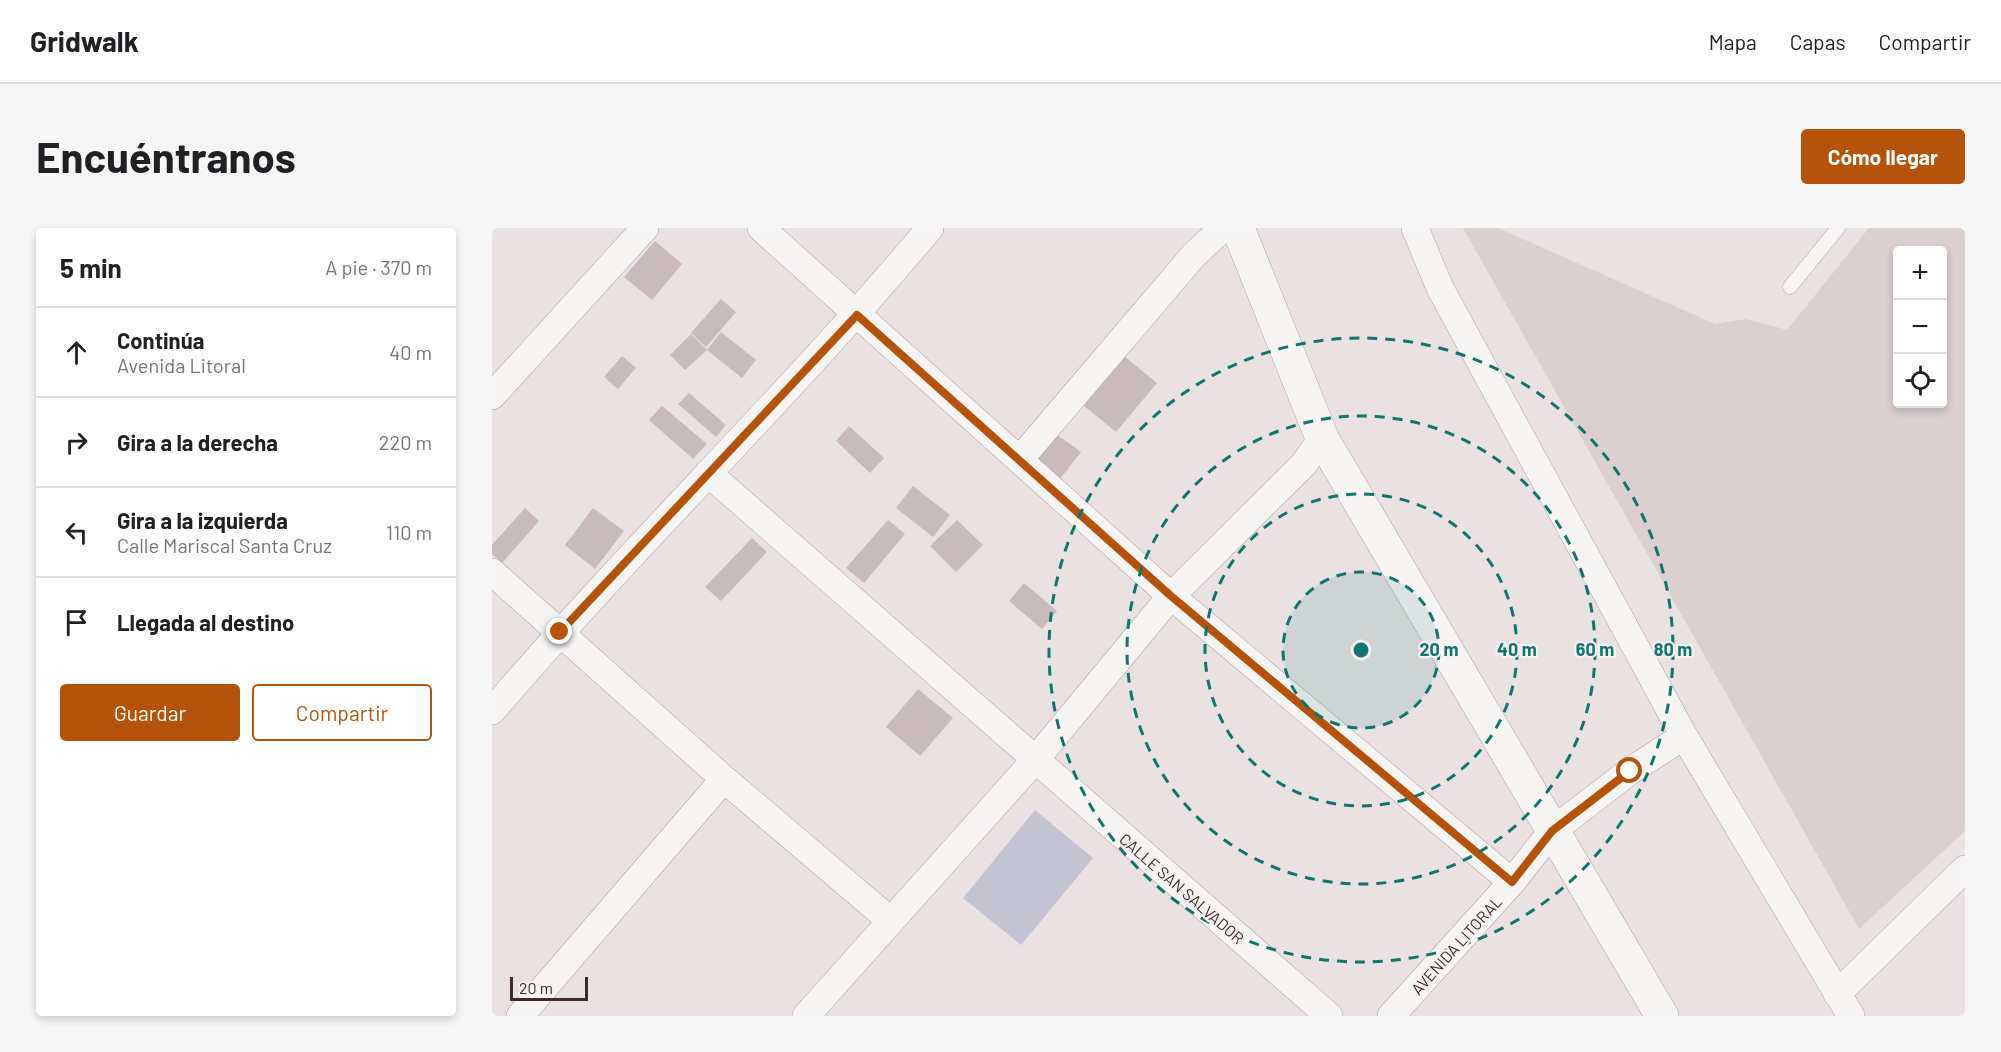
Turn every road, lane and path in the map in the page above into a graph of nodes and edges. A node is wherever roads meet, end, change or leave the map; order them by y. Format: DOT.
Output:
graph roads {
  1 [pos="645,228"];
  2 [pos="761,228"];
  3 [pos="930,228"];
  4 [pos="1223,228"];
  5 [pos="1238,228"];
  6 [pos="1415,228"];
  7 [pos="1838,228"];
  8 [pos="1790,287"];
  9 [pos="857,315"];
  10 [pos="492,396"];
  11 [pos="1322,438"];
  12 [pos="1020,459"];
  13 [pos="708,473"];
  14 [pos="492,572"];
  15 [pos="1171,596"];
  16 [pos="560,632"];
  17 [pos="492,711"];
  18 [pos="1684,736"];
  19 [pos="1035,760"];
  20 [pos="724,779"];
  21 [pos="1552,831"];
  22 [pos="1965,869"];
  23 [pos="1512,882"];
  24 [pos="891,921"];
  25 [pos="1837,994"];
  26 [pos="520,1016"];
  27 [pos="806,1016"];
  28 [pos="1329,1016"];
  29 [pos="1391,1016"];
  30 [pos="1662,1016"];
  31 [pos="1851,1016"];
  1 -- 10 [label="street"];
  2 -- 9 [label="street"];
  3 -- 9 [label="street"];
  4 -- 12 [label="street"];
  5 -- 11 [label="street"];
  6 -- 18 [label="street"];
  7 -- 8 [label="lane"];
  9 -- 12 [label="street"];
  9 -- 13 [label="street"];
  11 -- 15 [label="street"];
  11 -- 21 [label="street"];
  12 -- 15 [label="street"];
  13 -- 16 [label="street"];
  13 -- 19 [label="street, CALLE SAN SALVADOR"];
  14 -- 16 [label="street"];
  15 -- 19 [label="street"];
  15 -- 23 [label="street"];
  16 -- 17 [label="street"];
  16 -- 20 [label="street"];
  18 -- 21 [label="street, AVENIDA LITORAL"];
  18 -- 25 [label="street"];
  19 -- 24 [label="street"];
  19 -- 28 [label="street, CALLE SAN SALVADOR"];
  20 -- 24 [label="street"];
  20 -- 26 [label="street"];
  21 -- 23 [label="street, AVENIDA LITORAL"];
  21 -- 30 [label="street"];
  22 -- 25 [label="street"];
  23 -- 29 [label="street, AVENIDA LITORAL"];
  24 -- 27 [label="street"];
  25 -- 31 [label="street"];
}
